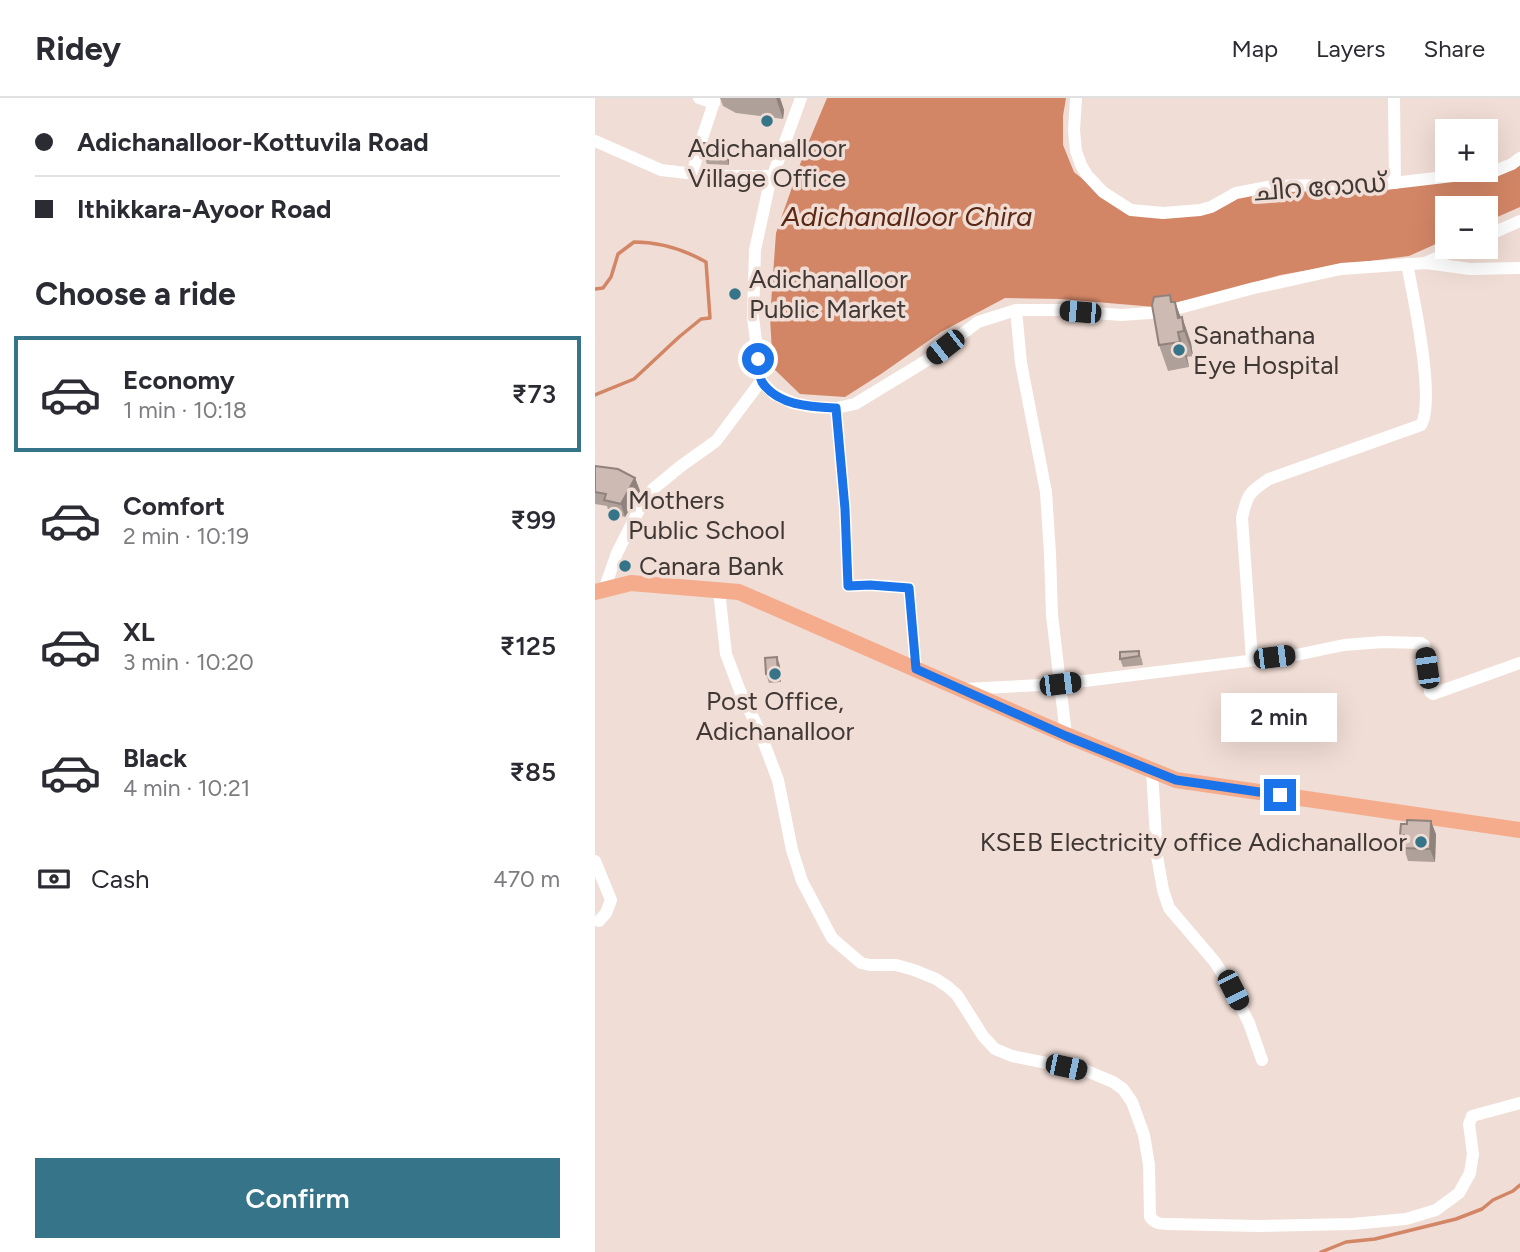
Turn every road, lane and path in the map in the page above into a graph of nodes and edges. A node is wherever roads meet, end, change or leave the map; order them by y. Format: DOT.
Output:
graph roads {
  1 [pos="699,98"];
  2 [pos="801,98"];
  3 [pos="1076,98"];
  4 [pos="1394,98"];
  5 [pos="714,100"];
  6 [pos="595,141"];
  7 [pos="1520,158"];
  8 [pos="693,174"];
  9 [pos="773,176"];
  10 [pos="1395,183"];
  11 [pos="1520,220"];
  12 [pos="1498,230"];
  13 [pos="1435,259"];
  14 [pos="1426,263"];
  15 [pos="1407,264"];
  16 [pos="1520,268"];
  17 [pos="1016,310"];
  18 [pos="761,381"];
  19 [pos="836,408"];
  20 [pos="719,590"];
  21 [pos="599,591"];
  22 [pos="1252,660"];
  23 [pos="1520,663"];
  24 [pos="916,669"];
  25 [pos="1060,684"];
  26 [pos="961,689"];
  27 [pos="1066,736"];
  28 [pos="1152,770"];
  29 [pos="1520,830"];
  30 [pos="595,861"];
  31 [pos="599,921"];
  32 [pos="1262,1060"];
  33 [pos="1520,1103"];
  1 -- 5 [label="street"];
  2 -- 9 [label="street"];
  3 -- 10 [label="street, ചിറ റോഡ്"];
  4 -- 10 [label="street"];
  5 -- 8 [label="street"];
  6 -- 8 [label="street"];
  7 -- 10 [label="street, ചിറ റോഡ്"];
  8 -- 9 [label="street"];
  9 -- 18 [label="street"];
  11 -- 12 [label="street"];
  13 -- 14 [label="street"];
  14 -- 15 [label="street"];
  14 -- 16 [label="street"];
  15 -- 17 [label="street"];
  15 -- 22 [label="street"];
  17 -- 19 [label="street"];
  17 -- 25 [label="street"];
  18 -- 19 [label="street"];
  18 -- 21 [label="street"];
  19 -- 24 [label="street"];
  20 -- 21 [label="main road"];
  20 -- 24 [label="main road"];
  20 -- 33 [label="street"];
  22 -- 23 [label="street"];
  22 -- 25 [label="street"];
  24 -- 26 [label="main road"];
  25 -- 26 [label="street"];
  25 -- 27 [label="street"];
  26 -- 27 [label="main road"];
  27 -- 28 [label="main road"];
  28 -- 29 [label="main road"];
  28 -- 32 [label="street"];
  30 -- 31 [label="street"];
}
